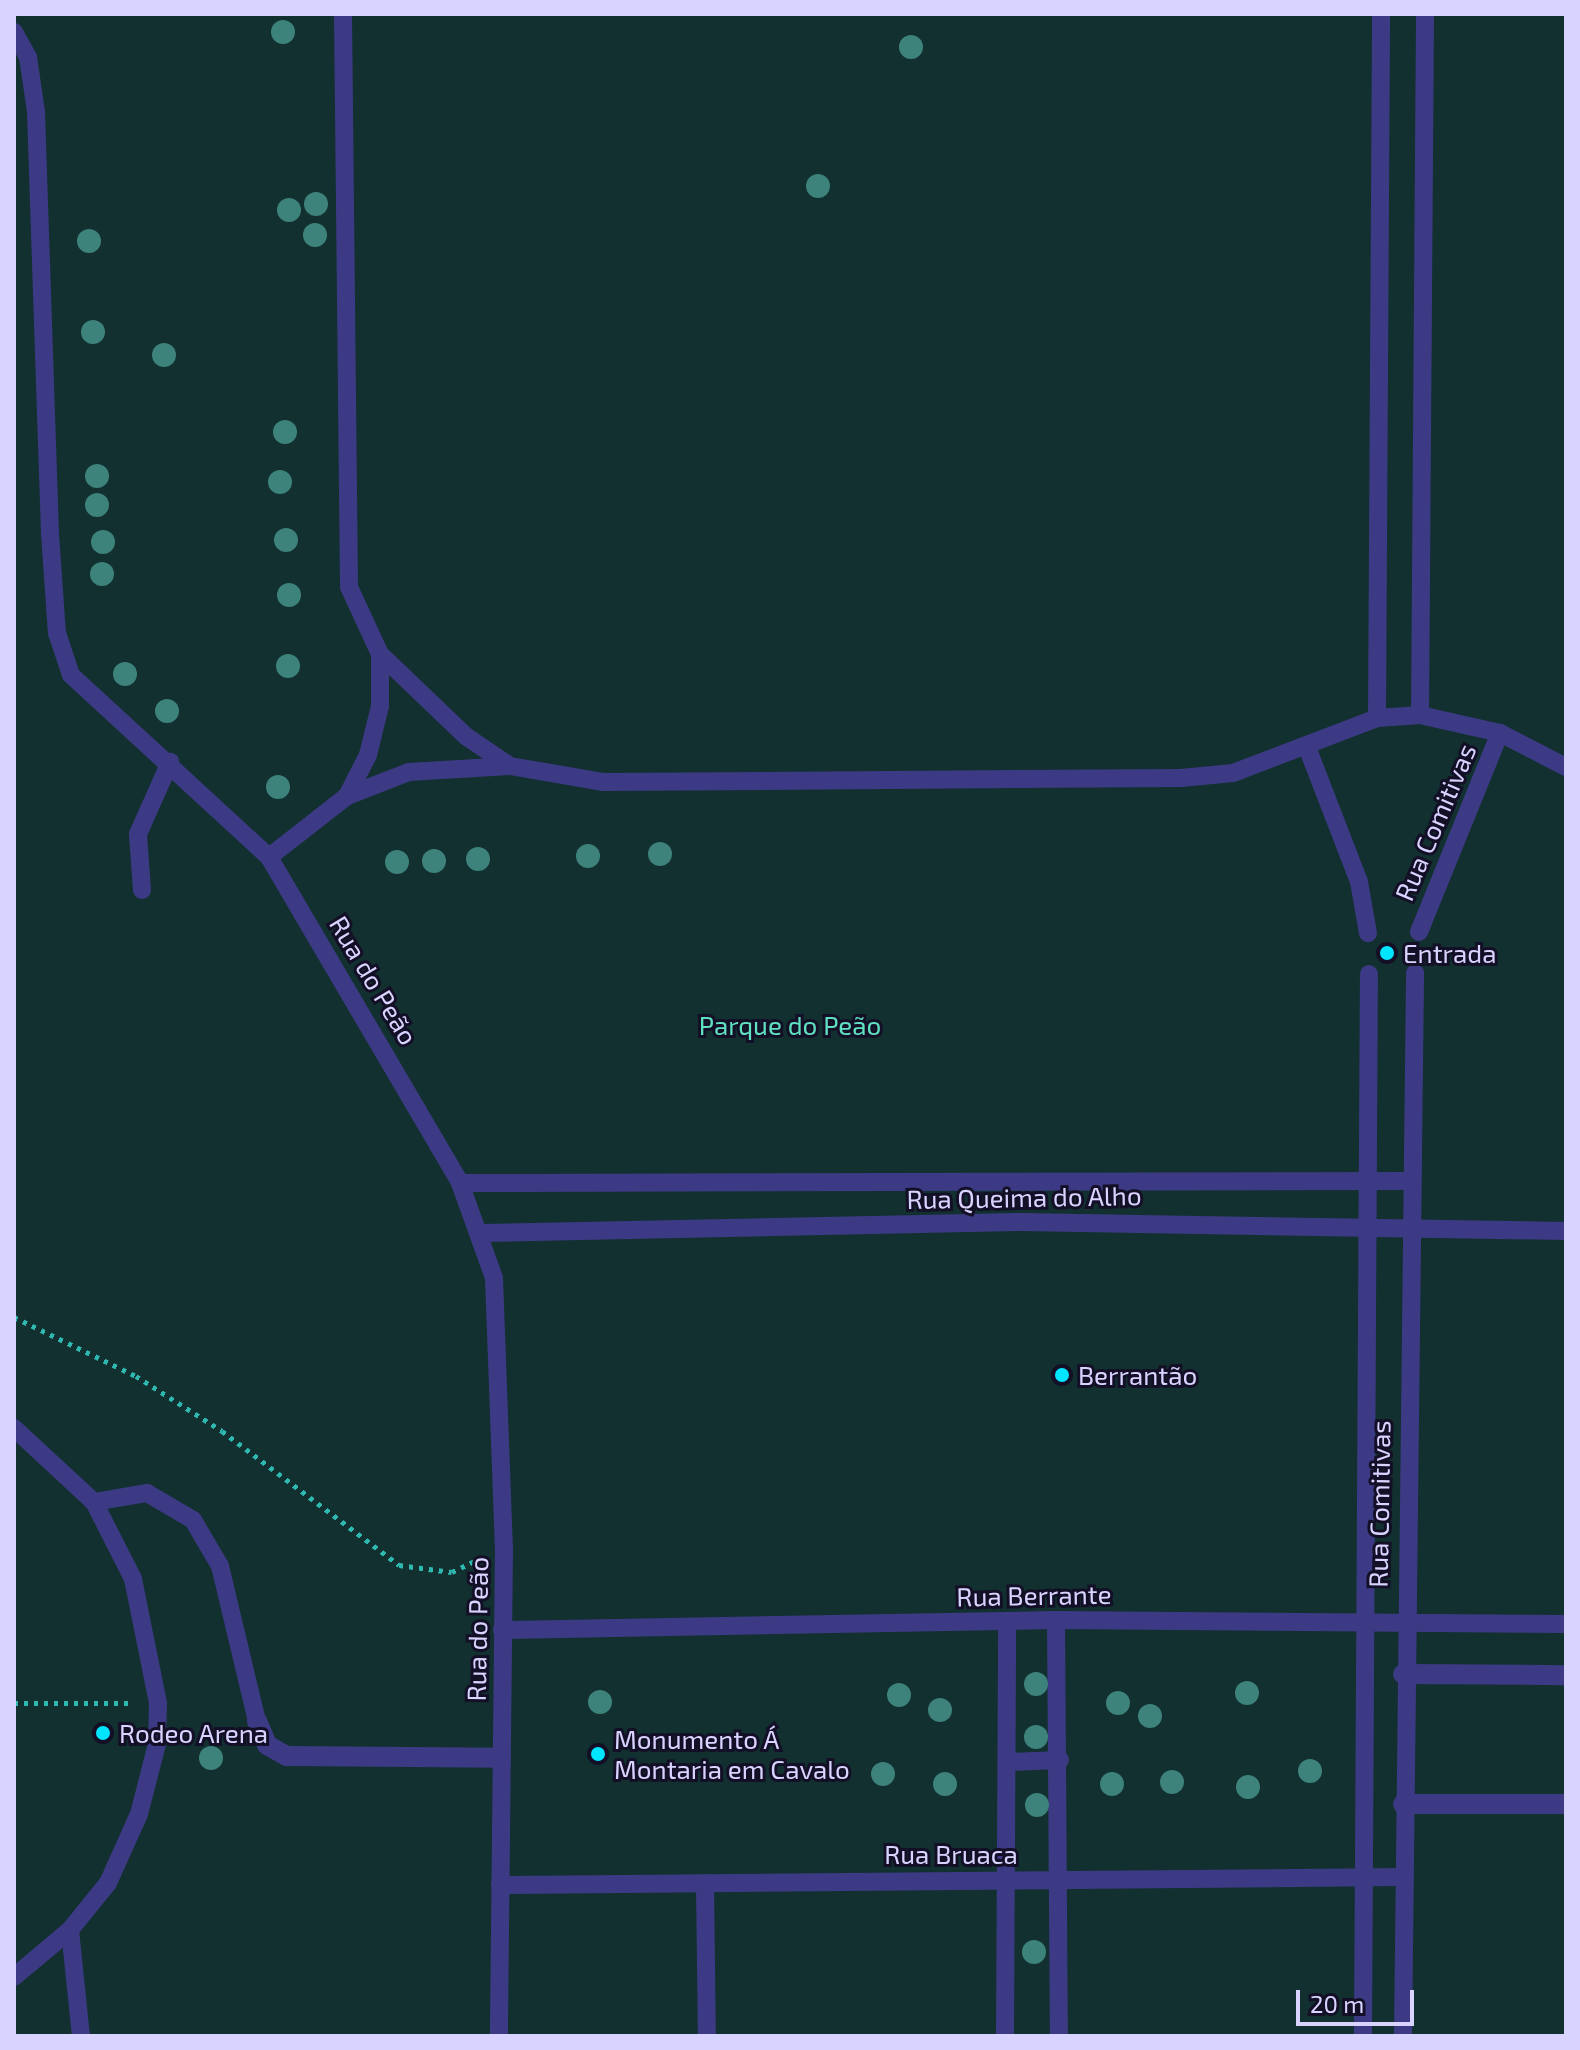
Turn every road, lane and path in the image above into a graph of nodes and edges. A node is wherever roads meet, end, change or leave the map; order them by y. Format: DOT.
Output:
graph roads {
  1 [pos="343,14"];
  2 [pos="1381,14"];
  3 [pos="1425,14"];
  4 [pos="14,32"];
  5 [pos="380,654"];
  6 [pos="1420,715"];
  7 [pos="1377,718"];
  8 [pos="1500,733"];
  9 [pos="1307,747"];
  10 [pos="170,762"];
  11 [pos="510,766"];
  12 [pos="1566,767"];
  13 [pos="347,796"];
  14 [pos="269,857"];
  15 [pos="142,890"];
  16 [pos="1419,932"];
  17 [pos="1368,933"];
  18 [pos="1415,973"];
  19 [pos="1369,974"];
  20 [pos="1369,1180"];
  21 [pos="1412,1181"];
  22 [pos="460,1183"];
  23 [pos="1369,1224"];
  24 [pos="1410,1227"];
  25 [pos="1566,1231"];
  26 [pos="483,1233"];
  27 [pos="14,1317"];
  28 [pos="14,1428"];
  29 [pos="94,1502"];
  30 [pos="504,1548"];
  31 [pos="1056,1620"];
  32 [pos="1007,1621"];
  33 [pos="1362,1621"];
  34 [pos="1403,1621"];
  35 [pos="1566,1624"];
  36 [pos="502,1630"];
  37 [pos="1403,1674"];
  38 [pos="1566,1675"];
  39 [pos="14,1703"];
  40 [pos="158,1703"];
  41 [pos="257,1721"];
  42 [pos="501,1758"];
  43 [pos="1060,1760"];
  44 [pos="1007,1762"];
  45 [pos="1403,1804"];
  46 [pos="1566,1804"];
  47 [pos="1363,1877"];
  48 [pos="1402,1877"];
  49 [pos="1007,1879"];
  50 [pos="1063,1880"];
  51 [pos="705,1883"];
  52 [pos="500,1885"];
  53 [pos="70,1930"];
  54 [pos="14,1977"];
  55 [pos="81,2036"];
  56 [pos="499,2036"];
  57 [pos="707,2036"];
  58 [pos="1005,2036"];
  59 [pos="1059,2036"];
  60 [pos="1363,2036"];
  61 [pos="1403,2036"];
  1 -- 5 [label="lane"];
  2 -- 7 [label="lane"];
  3 -- 6 [label="lane"];
  4 -- 10 [label="lane, Rua do Peão"];
  5 -- 11 [label="lane"];
  5 -- 13 [label="lane"];
  6 -- 7 [label="lane"];
  6 -- 8 [label="lane"];
  7 -- 9 [label="lane"];
  8 -- 12 [label="lane"];
  8 -- 16 [label="lane, Rua Comitivas"];
  9 -- 11 [label="lane"];
  9 -- 17 [label="lane, Rua Comitivas"];
  10 -- 14 [label="lane, Rua do Peão"];
  10 -- 15 [label="lane"];
  11 -- 13 [label="lane"];
  13 -- 14 [label="lane"];
  14 -- 22 [label="lane, Rua do Peão"];
  18 -- 21 [label="lane, Rua Comitivas"];
  19 -- 20 [label="lane, Rua Comitivas"];
  20 -- 21 [label="lane, Rua Queima do Alho"];
  20 -- 22 [label="lane, Rua Queima do Alho"];
  20 -- 23 [label="lane, Rua Comitivas"];
  21 -- 24 [label="lane, Rua Comitivas"];
  22 -- 26 [label="lane, Rua do Peão"];
  23 -- 24 [label="lane, Rua Queima do Alho"];
  23 -- 26 [label="lane, Rua Queima do Alho"];
  23 -- 33 [label="lane, Rua Comitivas"];
  24 -- 25 [label="lane, Rua Queima do Alho"];
  24 -- 34 [label="lane, Rua Comitivas"];
  26 -- 30 [label="lane, Rua do Peão"];
  27 -- 30 [label="path"];
  28 -- 29 [label="lane"];
  29 -- 40 [label="lane"];
  29 -- 41 [label="lane"];
  30 -- 36 [label="lane, Rua do Peão"];
  31 -- 32 [label="lane, Rua Berrante"];
  31 -- 33 [label="lane, Rua Berrante"];
  31 -- 43 [label="lane"];
  32 -- 36 [label="lane, Rua Berrante"];
  32 -- 44 [label="lane"];
  33 -- 34 [label="lane, Rua Berrante"];
  33 -- 47 [label="lane, Rua Comitivas"];
  34 -- 35 [label="lane, Rua Berrante"];
  34 -- 37 [label="lane, Rua Comitivas"];
  36 -- 42 [label="lane, Rua do Peão"];
  37 -- 38 [label="street"];
  37 -- 45 [label="lane, Rua Comitivas"];
  39 -- 40 [label="path"];
  40 -- 53 [label="lane"];
  41 -- 42 [label="street"];
  42 -- 52 [label="lane, Rua do Peão"];
  43 -- 44 [label="lane"];
  43 -- 50 [label="lane"];
  44 -- 49 [label="lane"];
  45 -- 46 [label="street"];
  45 -- 48 [label="lane, Rua Comitivas"];
  47 -- 48 [label="lane, Rua Bruaca"];
  47 -- 50 [label="lane, Rua Bruaca"];
  47 -- 60 [label="lane, Rua Comitivas"];
  48 -- 61 [label="lane, Rua Comitivas"];
  49 -- 50 [label="lane, Rua Bruaca"];
  49 -- 51 [label="lane, Rua Bruaca"];
  49 -- 58 [label="lane"];
  50 -- 59 [label="lane"];
  51 -- 52 [label="lane, Rua Bruaca"];
  51 -- 57 [label="lane"];
  52 -- 56 [label="lane, Rua do Peão"];
  53 -- 54 [label="lane"];
  53 -- 55 [label="lane"];
}
